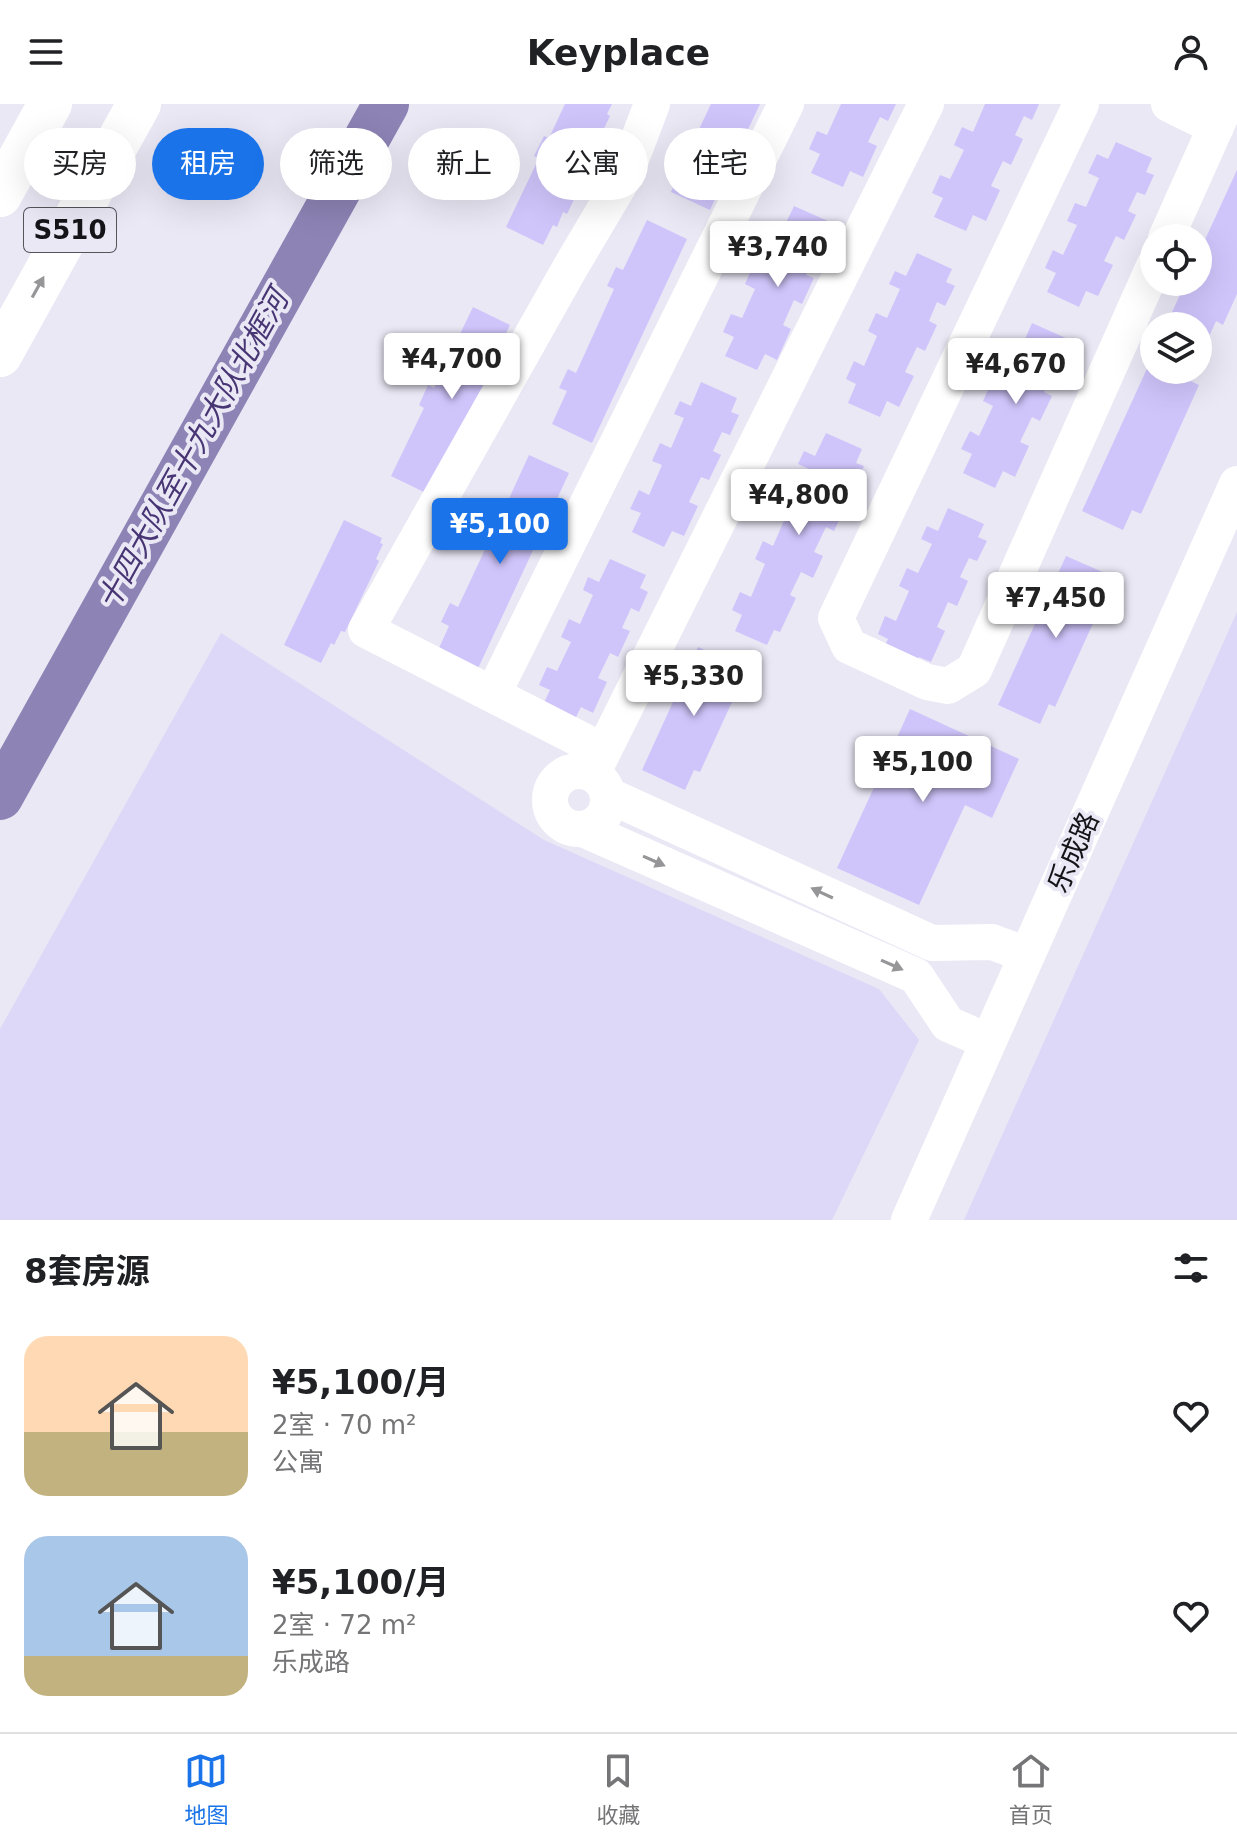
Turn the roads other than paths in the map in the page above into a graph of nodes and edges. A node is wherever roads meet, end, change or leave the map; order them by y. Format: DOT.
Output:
graph roads {
  1 [pos="50,104"];
  2 [pos="139,104"];
  3 [pos="652,104"];
  4 [pos="786,104"];
  5 [pos="926,104"];
  6 [pos="1081,104"];
  7 [pos="1169,104"];
  8 [pos="1221,116"];
  9 [pos="0,195"];
  10 [pos="1172,224"];
  11 [pos="1141,296"];
  12 [pos="0,355"];
  13 [pos="1237,484"];
  14 [pos="493,694"];
  15 [pos="601,773"];
  16 [pos="583,829"];
  17 [pos="1027,955"];
  18 [pos="987,1041"];
  19 [pos="909,1220"];
  1 -- 9 [label="main road, S510"];
  12 -- 2 [label="main road, S510, one-way"];
  3 -- 14 [label="street"];
  4 -- 14 [label="street"];
  5 -- 15 [label="street"];
  6 -- 11 [label="street"];
  7 -- 8 [label="street"];
  8 -- 10 [label="street"];
  13 -- 17 [label="street, 乐成路"];
  14 -- 15 [label="street"];
  15 -- 16 [label="street"];
  15 -- 16 [label="street"];
  17 -- 15 [label="street, one-way"];
  16 -- 18 [label="street, one-way"];
  17 -- 18 [label="street, 乐成路"];
  18 -- 19 [label="street, 乐成路"];
}
